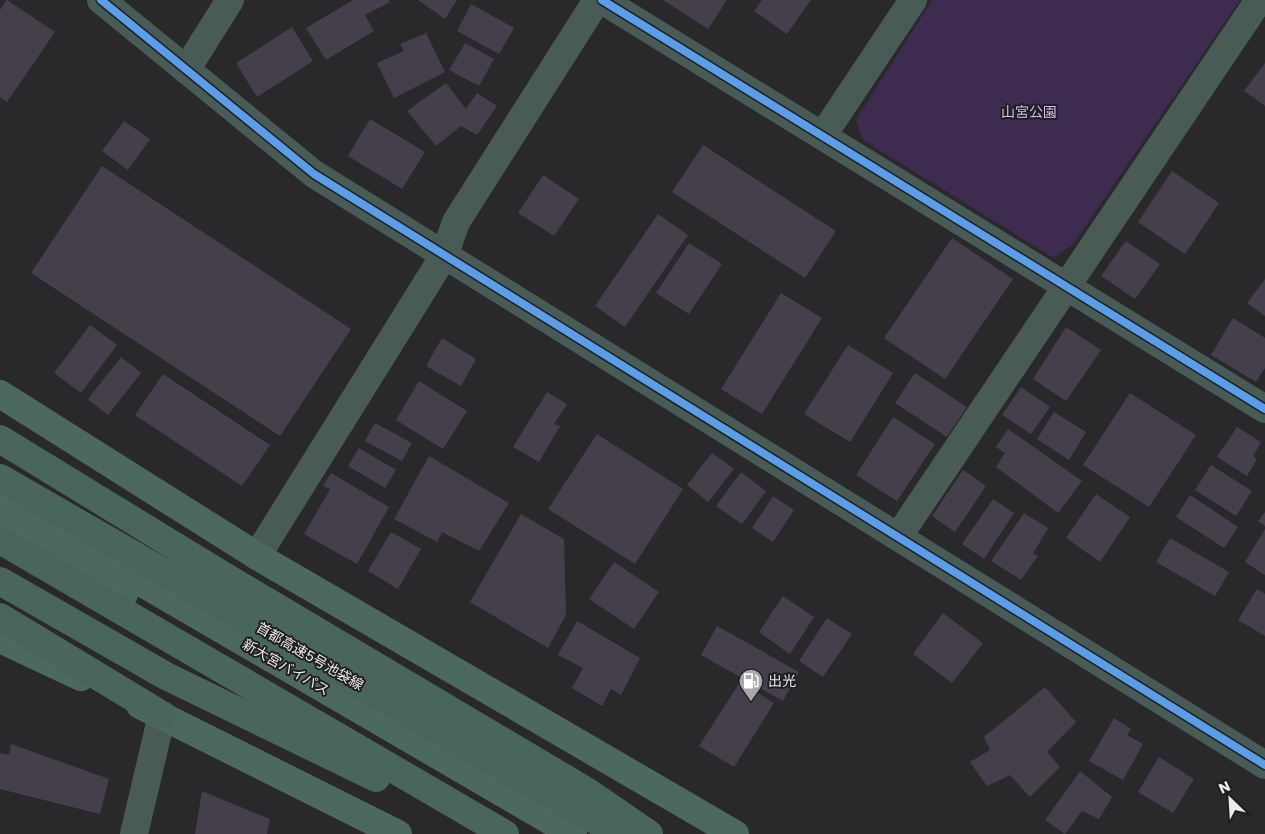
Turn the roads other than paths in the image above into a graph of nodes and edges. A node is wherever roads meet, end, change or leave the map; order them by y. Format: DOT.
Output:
graph roads {
  1 [pos="101,0"];
  2 [pos="230,0"];
  3 [pos="597,0"];
  4 [pos="602,0"];
  5 [pos="913,0"];
  6 [pos="1259,0"];
  7 [pos="186,70"];
  8 [pos="823,136"];
  9 [pos="444,254"];
  10 [pos="1066,285"];
  11 [pos="0,394"];
  12 [pos="1265,409"];
  13 [pos="0,439"];
  14 [pos="0,478"];
  15 [pos="0,500"];
  16 [pos="0,523"];
  17 [pos="898,537"];
  18 [pos="0,540"];
  19 [pos="256,556"];
  20 [pos="0,581"];
  21 [pos="0,617"];
  22 [pos="0,639"];
  23 [pos="162,715"];
  24 [pos="1265,765"];
  25 [pos="134,834"];
  26 [pos="398,834"];
  27 [pos="492,834"];
  28 [pos="505,834"];
  29 [pos="538,834"];
  30 [pos="573,834"];
  31 [pos="619,834"];
  32 [pos="649,834"];
  33 [pos="735,834"];
  1 -- 7 [label="street"];
  2 -- 7 [label="street"];
  3 -- 9 [label="street"];
  4 -- 8 [label="street"];
  5 -- 8 [label="street"];
  6 -- 10 [label="street"];
  7 -- 9 [label="street"];
  8 -- 10 [label="street"];
  9 -- 17 [label="street"];
  9 -- 19 [label="street"];
  10 -- 12 [label="street"];
  10 -- 17 [label="street"];
  11 -- 19 [label="highway"];
  13 -- 32 [label="highway"];
  14 -- 31 [label="highway, 首都高速5号池袋線"];
  15 -- 30 [label="highway, 新大宮バイパス"];
  16 -- 29 [label="highway, 新大宮バイパス"];
  17 -- 24 [label="street"];
  18 -- 28 [label="highway"];
  19 -- 33 [label="highway"];
  20 -- 27 [label="highway"];
  21 -- 23 [label="highway"];
  22 -- 23 [label="highway"];
  23 -- 25 [label="street"];
  23 -- 26 [label="highway"];
}
